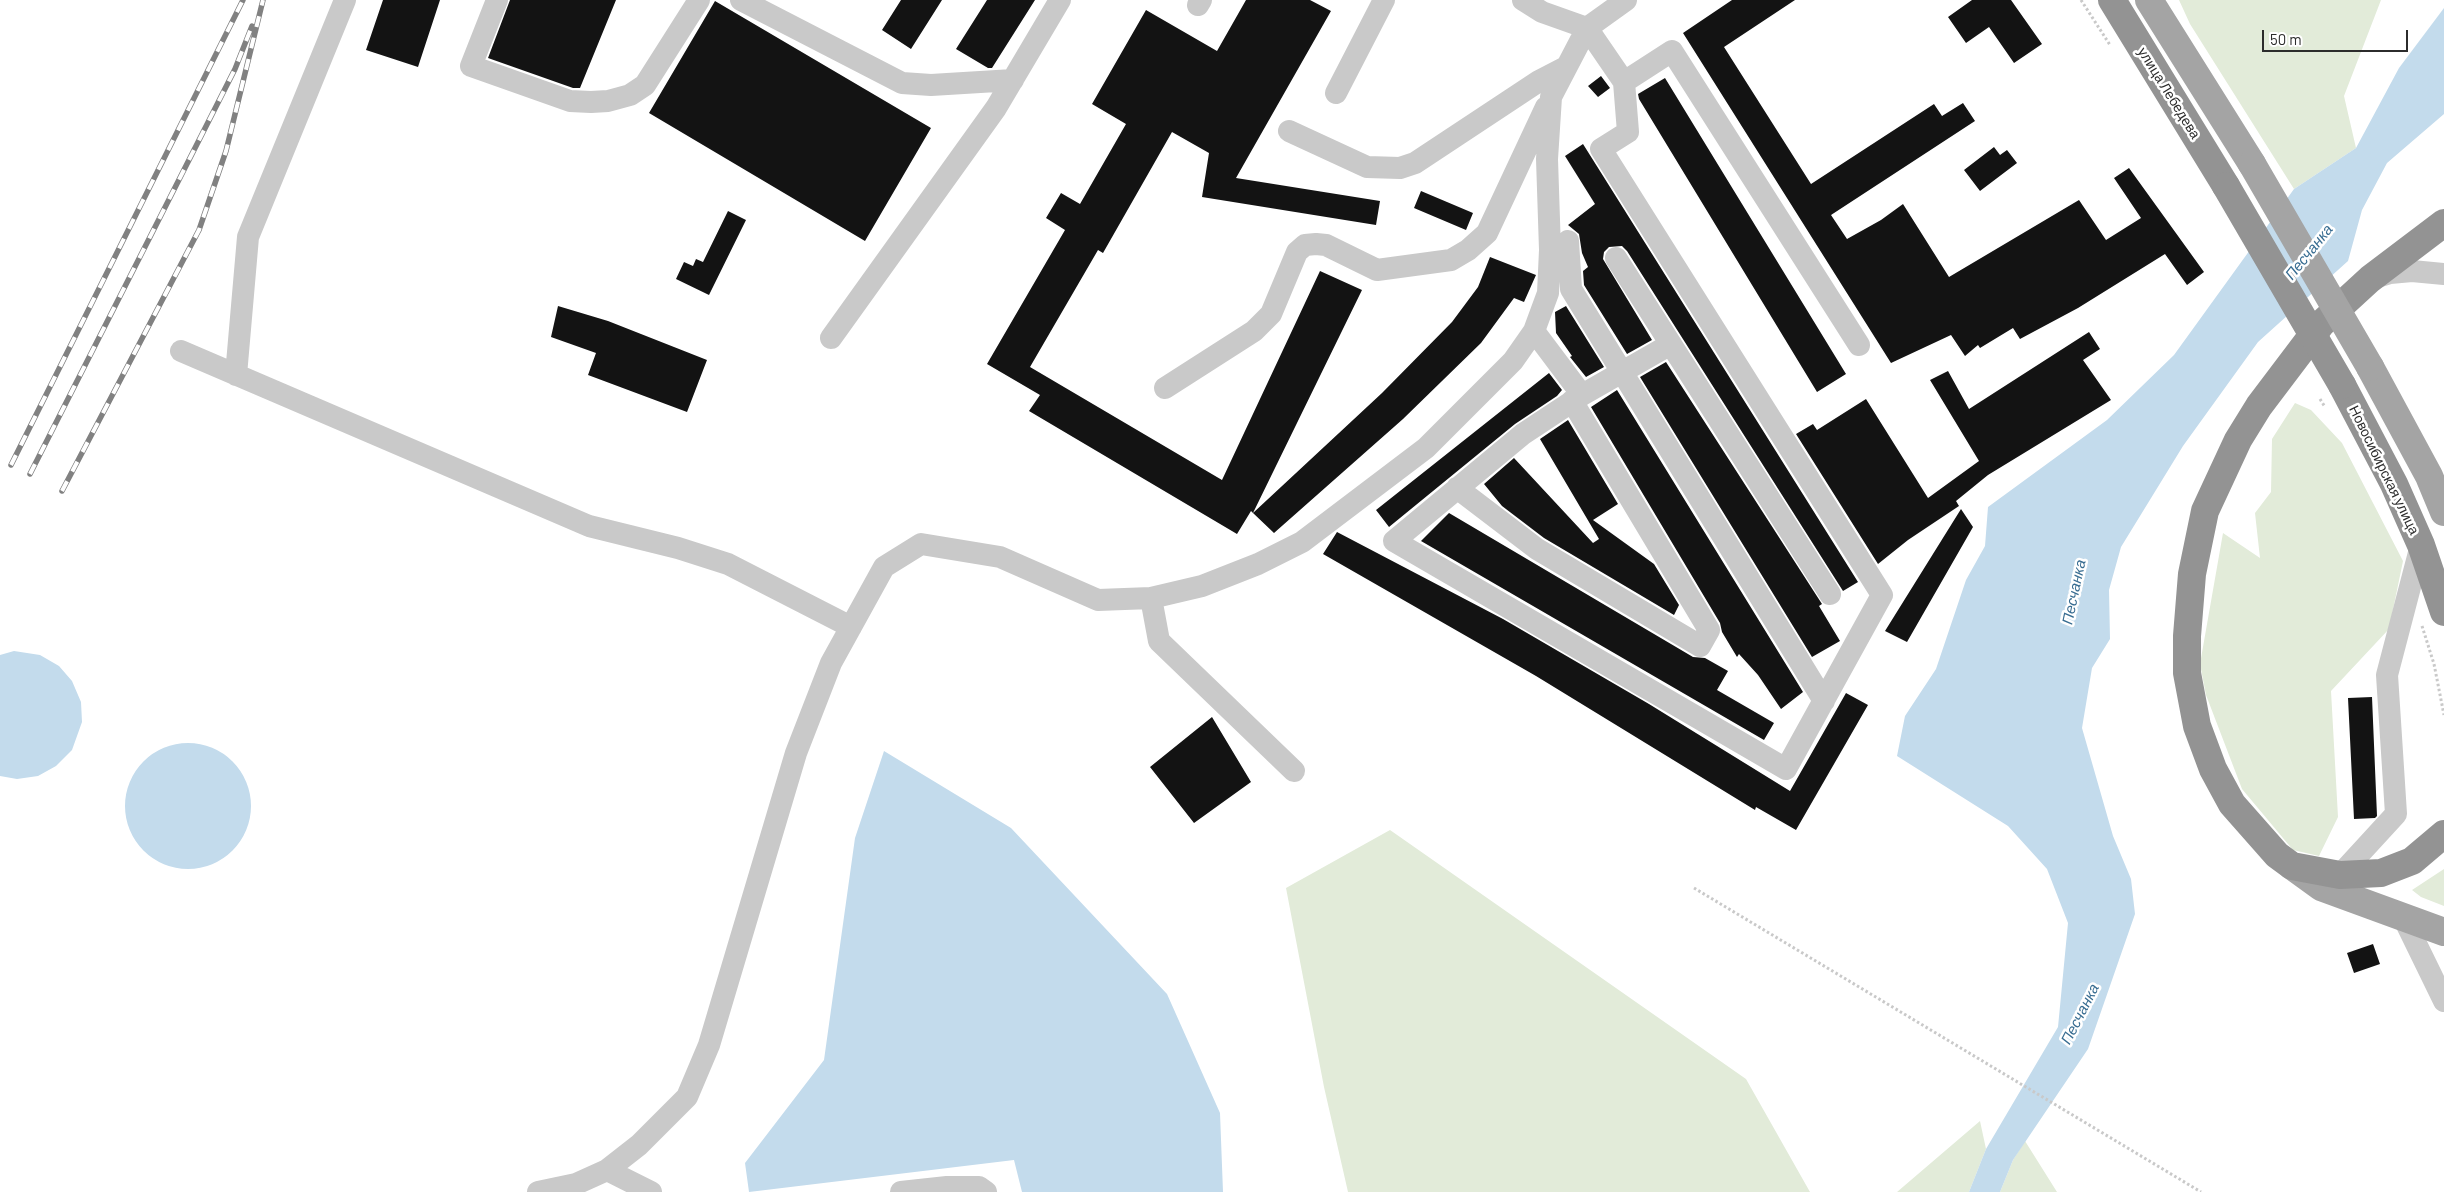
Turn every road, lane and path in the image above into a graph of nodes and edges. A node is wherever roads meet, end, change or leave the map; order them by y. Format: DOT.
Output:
graph roads {
  1 [pos="345,0"];
  2 [pos="497,0"];
  3 [pos="699,0"];
  4 [pos="742,0"];
  5 [pos="1060,0"];
  6 [pos="1384,0"];
  7 [pos="1523,0"];
  8 [pos="1626,0"];
  9 [pos="2112,0"];
  10 [pos="2149,0"];
  11 [pos="1587,28"];
  12 [pos="1566,67"];
  13 [pos="1013,80"];
  14 [pos="1624,82"];
  15 [pos="1336,92"];
  16 [pos="1551,98"];
  17 [pos="1289,131"];
  18 [pos="2444,223"];
  19 [pos="1568,241"];
  20 [pos="1616,258"];
  21 [pos="2444,274"];
  22 [pos="2370,279"];
  23 [pos="1534,331"];
  24 [pos="831,338"];
  25 [pos="1672,344"];
  26 [pos="1859,345"];
  27 [pos="181,351"];
  28 [pos="1623,372"];
  29 [pos="236,375"];
  30 [pos="1165,388"];
  31 [pos="2331,392"];
  32 [pos="1577,398"];
  33 [pos="2329,416"];
  34 [pos="2436,480"];
  35 [pos="1457,488"];
  36 [pos="2444,512"];
  37 [pos="2421,546"];
  38 [pos="1830,594"];
  39 [pos="1151,598"];
  40 [pos="2432,617"];
  41 [pos="851,626"];
  42 [pos="1824,701"];
  43 [pos="2444,715"];
  44 [pos="1294,771"];
  45 [pos="2444,834"];
  46 [pos="2292,866"];
  47 [pos="2340,875"];
  48 [pos="1694,888"];
  49 [pos="2404,919"];
  50 [pos="2444,932"];
  51 [pos="2444,1001"];
  52 [pos="607,1170"];
  53 [pos="538,1192"];
  54 [pos="651,1192"];
  55 [pos="901,1192"];
  56 [pos="986,1192"];
  57 [pos="2201,1192"];
  1 -- 29 [label="street"];
  2 -- 3 [label="street"];
  4 -- 13 [label="street"];
  5 -- 13 [label="street"];
  6 -- 15 [label="street"];
  7 -- 11 [label="street"];
  8 -- 11 [label="street"];
  9 -- 31 [label="highway, улица Лебедева, bridge"];
  10 -- 34 [label="main road, bridge"];
  11 -- 12 [label="street"];
  11 -- 14 [label="street"];
  12 -- 16 [label="street"];
  12 -- 17 [label="street"];
  13 -- 24 [label="street"];
  14 -- 26 [label="street"];
  14 -- 42 [label="street"];
  16 -- 23 [label="street"];
  16 -- 30 [label="street"];
  18 -- 22 [label="highway"];
  19 -- 28 [label="street"];
  20 -- 25 [label="street"];
  21 -- 22 [label="street"];
  22 -- 46 [label="highway"];
  23 -- 32 [label="street"];
  23 -- 39 [label="street"];
  25 -- 28 [label="street"];
  25 -- 38 [label="street"];
  27 -- 29 [label="street"];
  28 -- 32 [label="street"];
  28 -- 42 [label="street"];
  29 -- 41 [label="street"];
  31 -- 33 [label="path"];
  31 -- 37 [label="highway, Новосибирская улица"];
  32 -- 35 [label="street"];
  32 -- 35 [label="street"];
  34 -- 36 [label="main road"];
  35 -- 42 [label="street"];
  37 -- 40 [label="highway, Новосибирская улица"];
  37 -- 47 [label="street"];
  39 -- 41 [label="street"];
  39 -- 44 [label="street"];
  40 -- 43 [label="path"];
  41 -- 52 [label="street"];
  45 -- 47 [label="highway"];
  46 -- 47 [label="highway"];
  46 -- 49 [label="main road"];
  48 -- 57 [label="path"];
  49 -- 50 [label="main road"];
  49 -- 51 [label="street"];
  52 -- 53 [label="street"];
  52 -- 54 [label="street"];
  55 -- 56 [label="street"];
}
